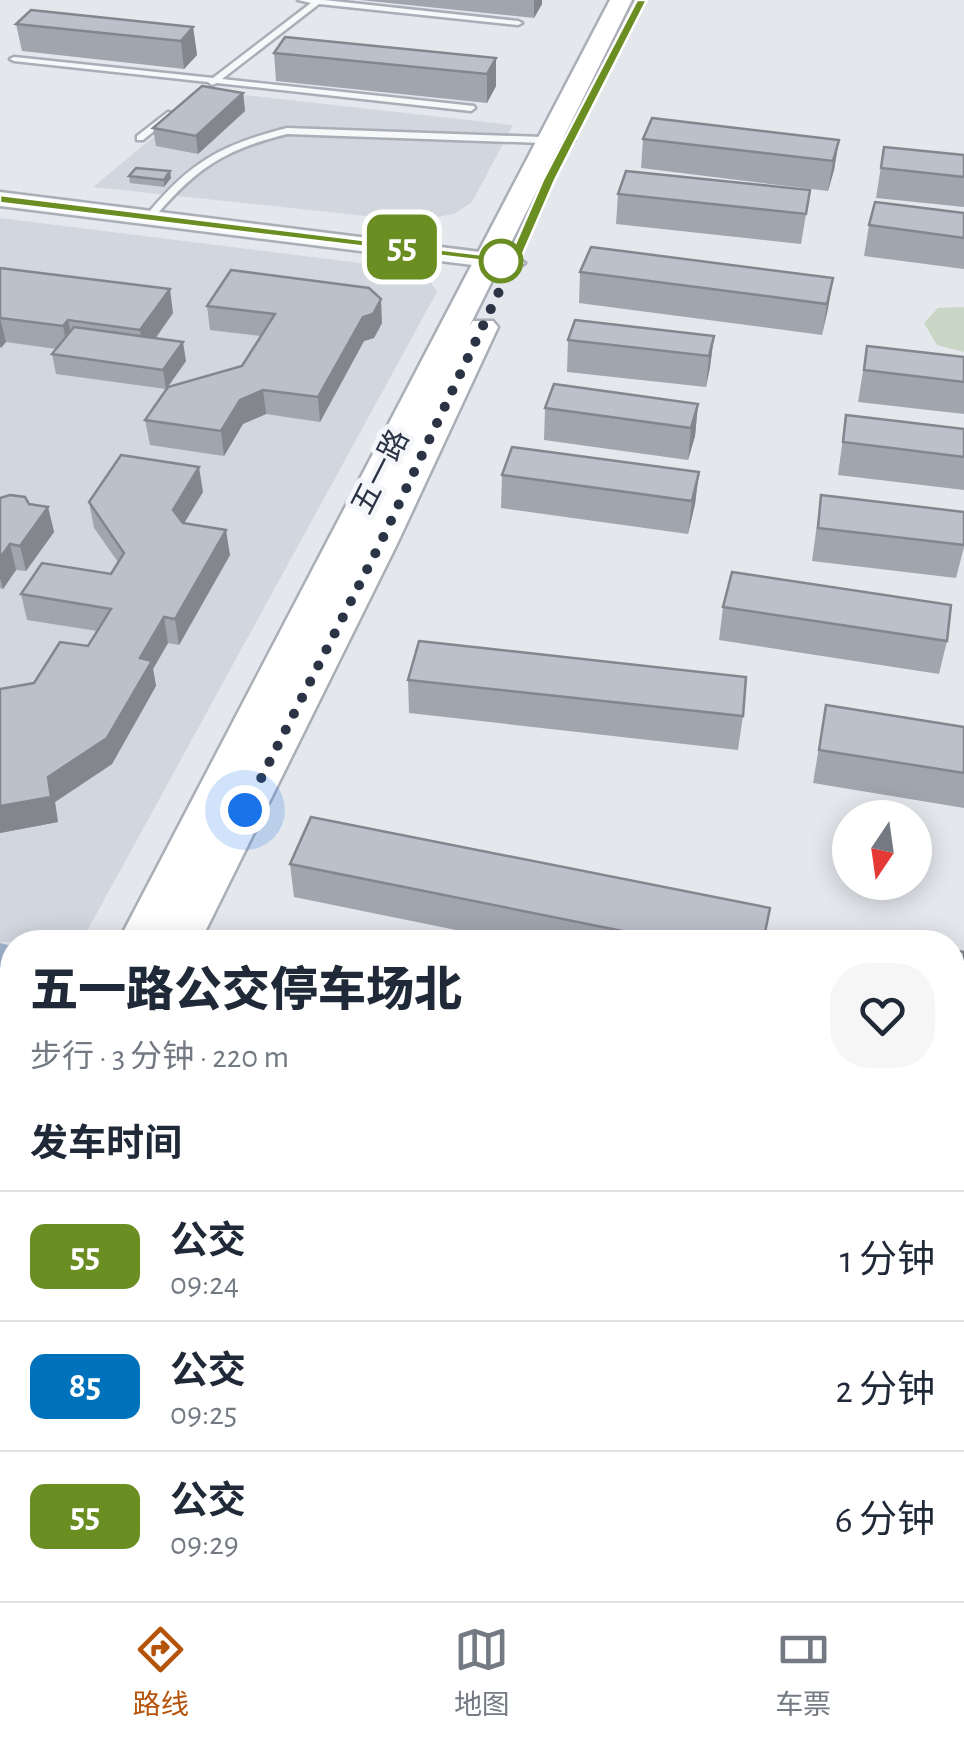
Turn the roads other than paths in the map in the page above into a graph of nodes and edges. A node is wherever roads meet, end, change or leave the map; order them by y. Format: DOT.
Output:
graph roads {
  1 [pos="302,0"];
  2 [pos="620,0"];
  3 [pos="642,0"];
  4 [pos="319,1"];
  5 [pos="518,22"];
  6 [pos="14,59"];
  7 [pos="214,81"];
  8 [pos="200,92"];
  9 [pos="184,104"];
  10 [pos="471,108"];
  11 [pos="140,138"];
  12 [pos="570,141"];
  13 [pos="0,198"];
  14 [pos="150,217"];
  15 [pos="501,261"];
  16 [pos="144,930"];
  17 [pos="184,930"];
  1 -- 4 [label="lane"];
  2 -- 15 [label="main road, 五一路"];
  3 -- 12 [label="main road, 五一路"];
  4 -- 5 [label="lane"];
  4 -- 7 [label="lane"];
  6 -- 7 [label="lane"];
  7 -- 8 [label="lane"];
  7 -- 10 [label="lane"];
  9 -- 11 [label="lane"];
  12 -- 14 [label="lane"];
  12 -- 15 [label="main road, 五一路"];
  13 -- 14 [label="street"];
  14 -- 15 [label="street"];
  15 -- 16 [label="main road, 五一路"];
  15 -- 17 [label="main road, 五一路"];
}
